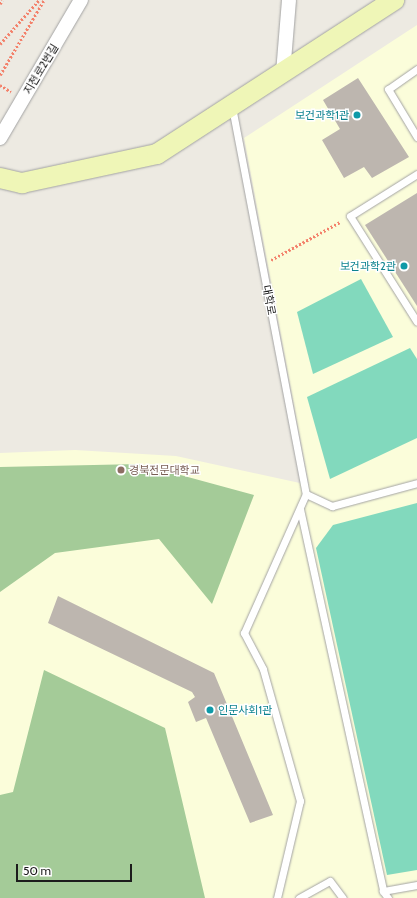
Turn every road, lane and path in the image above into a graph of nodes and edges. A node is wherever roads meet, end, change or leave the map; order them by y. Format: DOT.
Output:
graph roads {
  1 [pos="2,0"];
  2 [pos="39,0"];
  3 [pos="44,0"];
  4 [pos="82,0"];
  5 [pos="289,0"];
  6 [pos="394,0"];
  7 [pos="0,4"];
  8 [pos="0,44"];
  9 [pos="417,68"];
  10 [pos="283,72"];
  11 [pos="0,75"];
  12 [pos="232,106"];
  13 [pos="417,137"];
  14 [pos="0,138"];
  15 [pos="417,174"];
  16 [pos="0,178"];
  17 [pos="350,216"];
  18 [pos="262,265"];
  19 [pos="417,322"];
  20 [pos="417,483"];
  21 [pos="306,494"];
  22 [pos="300,509"];
  23 [pos="417,885"];
  24 [pos="383,891"];
  25 [pos="277,898"];
  26 [pos="299,898"];
  27 [pos="343,898"];
  28 [pos="388,898"];
  1 -- 7 [label="path"];
  2 -- 8 [label="path"];
  3 -- 11 [label="path"];
  4 -- 14 [label="street, 지천로2번길"];
  5 -- 10 [label="street"];
  6 -- 10 [label="main road"];
  9 -- 13 [label="lane"];
  10 -- 12 [label="main road"];
  12 -- 16 [label="main road"];
  12 -- 18 [label="lane, 대학로"];
  15 -- 17 [label="lane"];
  17 -- 18 [label="path"];
  17 -- 19 [label="lane"];
  18 -- 21 [label="lane, 대학로"];
  20 -- 21 [label="lane"];
  21 -- 22 [label="lane"];
  22 -- 24 [label="lane"];
  22 -- 25 [label="lane"];
  23 -- 24 [label="lane"];
  24 -- 28 [label="lane"];
  26 -- 27 [label="lane"];
}
